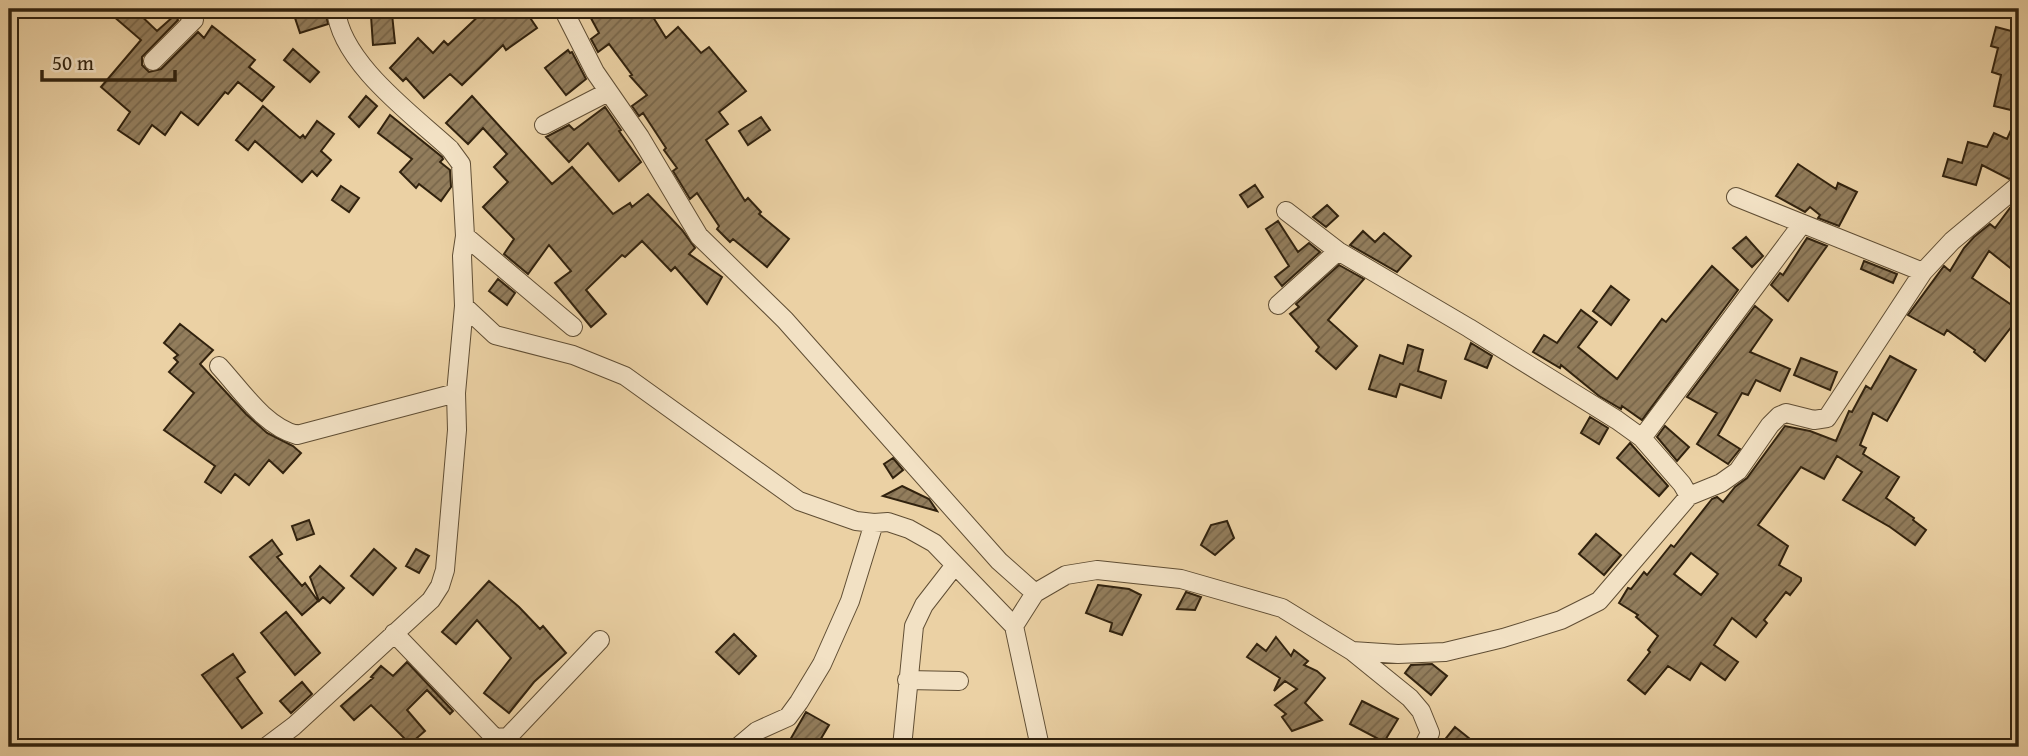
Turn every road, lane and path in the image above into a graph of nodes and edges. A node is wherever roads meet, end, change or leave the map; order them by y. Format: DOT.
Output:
graph roads {
  1 [pos="187,9"];
  2 [pos="336,9"];
  3 [pos="564,9"];
  4 [pos="153,61"];
  5 [pos="608,92"];
  6 [pos="544,125"];
  7 [pos="2019,185"];
  8 [pos="1736,197"];
  9 [pos="1286,211"];
  10 [pos="1802,224"];
  11 [pos="465,236"];
  12 [pos="1338,251"];
  13 [pos="1923,272"];
  14 [pos="1278,305"];
  15 [pos="464,306"];
  16 [pos="573,327"];
  17 [pos="219,366"];
  18 [pos="456,393"];
  19 [pos="1642,438"];
  20 [pos="1689,496"];
  21 [pos="874,523"];
  22 [pos="955,565"];
  23 [pos="1035,593"];
  24 [pos="1014,626"];
  25 [pos="394,633"];
  26 [pos="600,639"];
  27 [pos="1352,651"];
  28 [pos="907,680"];
  29 [pos="959,681"];
  30 [pos="266,747"];
  31 [pos="738,747"];
  32 [pos="902,747"];
  33 [pos="1040,747"];
  34 [pos="1423,747"];
  1 -- 4 [label="street"];
  2 -- 11 [label="street"];
  3 -- 5 [label="street"];
  5 -- 6 [label="street"];
  5 -- 23 [label="street"];
  7 -- 13 [label="street"];
  8 -- 10 [label="street"];
  9 -- 12 [label="street"];
  10 -- 13 [label="street"];
  10 -- 19 [label="street"];
  11 -- 15 [label="street"];
  11 -- 16 [label="street"];
  12 -- 14 [label="street"];
  12 -- 19 [label="street"];
  13 -- 20 [label="street"];
  15 -- 18 [label="street"];
  15 -- 21 [label="street"];
  17 -- 18 [label="street"];
  18 -- 25 [label="street"];
  19 -- 20 [label="street"];
  20 -- 27 [label="street"];
  21 -- 22 [label="street"];
  21 -- 31 [label="street"];
  22 -- 24 [label="street"];
  22 -- 28 [label="street"];
  23 -- 24 [label="street"];
  23 -- 27 [label="street"];
  24 -- 33 [label="street"];
  25 -- 26 [label="street"];
  25 -- 30 [label="street"];
  27 -- 34 [label="street"];
  28 -- 29 [label="street"];
  28 -- 32 [label="street"];
}
